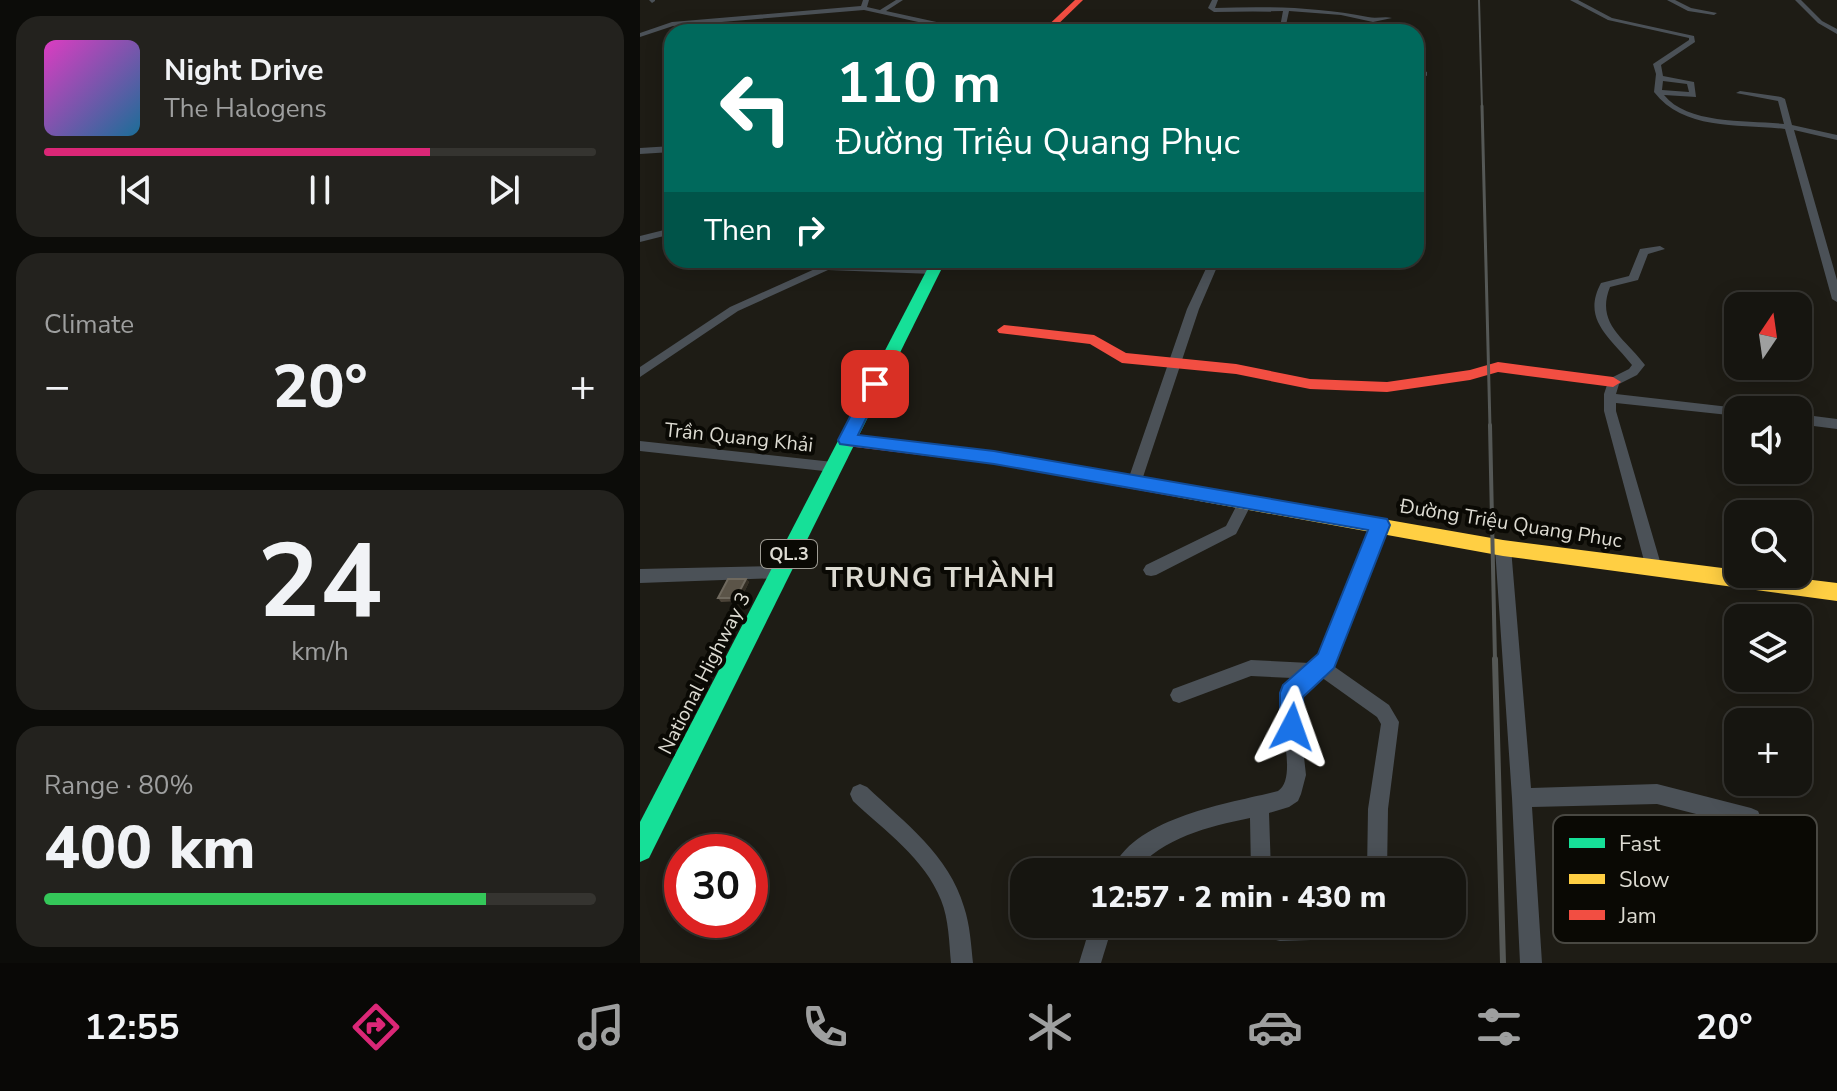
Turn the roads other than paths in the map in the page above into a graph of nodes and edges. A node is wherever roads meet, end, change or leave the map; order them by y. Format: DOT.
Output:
graph roads {
  1 [pos="900,0"];
  2 [pos="1079,0"];
  3 [pos="1215,0"];
  4 [pos="1276,0"];
  5 [pos="1573,0"];
  6 [pos="1670,0"];
  7 [pos="1798,0"];
  8 [pos="865,4"];
  9 [pos="1282,9"];
  10 [pos="880,12"];
  11 [pos="1714,13"];
  12 [pos="1389,18"];
  13 [pos="1015,22"];
  14 [pos="672,24"];
  15 [pos="936,24"];
  16 [pos="942,24"];
  17 [pos="1053,24"];
  18 [pos="1282,24"];
  19 [pos="664,27"];
  20 [pos="1837,32"];
  21 [pos="640,35"];
  22 [pos="1659,78"];
  23 [pos="1658,92"];
  24 [pos="1740,93"];
  25 [pos="1789,127"];
  26 [pos="1837,138"];
  27 [pos="664,150"];
  28 [pos="640,151"];
  29 [pos="664,233"];
  30 [pos="640,239"];
  31 [pos="1660,249"];
  32 [pos="824,268"];
  33 [pos="935,268"];
  34 [pos="1211,268"];
  35 [pos="1834,269"];
  36 [pos="1837,299"];
  37 [pos="1004,330"];
  38 [pos="1176,363"];
  39 [pos="640,373"];
  40 [pos="1612,390"];
  41 [pos="1724,410"];
  42 [pos="1812,421"];
  43 [pos="1837,424"];
  44 [pos="847,440"];
  45 [pos="640,446"];
  46 [pos="833,467"];
  47 [pos="1134,483"];
  48 [pos="1246,501"];
  49 [pos="1380,525"];
  50 [pos="1503,548"];
  51 [pos="1654,568"];
  52 [pos="1151,570"];
  53 [pos="780,572"];
  54 [pos="640,576"];
  55 [pos="1837,592"];
  56 [pos="1318,669"];
  57 [pos="1179,695"];
  58 [pos="860,794"];
  59 [pos="1522,798"];
  60 [pos="1259,806"];
  61 [pos="1739,815"];
  62 [pos="640,849"];
  63 [pos="1131,858"];
  64 [pos="1261,858"];
  65 [pos="1377,858"];
  66 [pos="1098,938"];
  67 [pos="962,963"];
  68 [pos="1090,963"];
  69 [pos="1531,963"];
  1 -- 10 [label="street"];
  2 -- 17 [label="main road"];
  3 -- 9 [label="street"];
  4 -- 9 [label="street"];
  5 -- 22 [label="street"];
  6 -- 11 [label="street"];
  7 -- 20 [label="street"];
  8 -- 10 [label="street"];
  8 -- 14 [label="street"];
  9 -- 12 [label="street"];
  9 -- 18 [label="street"];
  10 -- 15 [label="street"];
  13 -- 16 [label="street"];
  19 -- 21 [label="street"];
  22 -- 23 [label="street"];
  22 -- 23 [label="street"];
  23 -- 25 [label="street"];
  24 -- 25 [label="street"];
  25 -- 26 [label="street"];
  25 -- 35 [label="street"];
  27 -- 28 [label="street"];
  29 -- 30 [label="street"];
  31 -- 40 [label="street"];
  32 -- 39 [label="street"];
  33 -- 44 [label="main road, National Highway 3 / QL.3"];
  34 -- 38 [label="street"];
  35 -- 36 [label="street"];
  37 -- 38 [label="main road"];
  38 -- 40 [label="main road"];
  38 -- 47 [label="street"];
  40 -- 41 [label="street"];
  40 -- 51 [label="street"];
  42 -- 43 [label="street"];
  44 -- 46 [label="main road, National Highway 3 / QL.3"];
  44 -- 47 [label="main road, Đường Triệu Quang Phục"];
  45 -- 46 [label="street, Trần Quang Khải"];
  46 -- 53 [label="main road, National Highway 3 / QL.3"];
  47 -- 48 [label="main road, Đường Triệu Quang Phục"];
  48 -- 49 [label="main road, Đường Triệu Quang Phục"];
  48 -- 52 [label="street"];
  49 -- 50 [label="main road, Đường Triệu Quang Phục"];
  49 -- 56 [label="street"];
  50 -- 51 [label="main road, Đường Triệu Quang Phục"];
  50 -- 59 [label="street"];
  51 -- 55 [label="main road, Đường Triệu Quang Phục"];
  53 -- 54 [label="street"];
  53 -- 62 [label="main road, National Highway 3 / QL.3"];
  56 -- 57 [label="street"];
  56 -- 60 [label="street"];
  56 -- 65 [label="street"];
  58 -- 67 [label="street"];
  59 -- 61 [label="street"];
  59 -- 69 [label="street"];
  60 -- 63 [label="street"];
  60 -- 64 [label="street"];
  66 -- 68 [label="street"];
}
